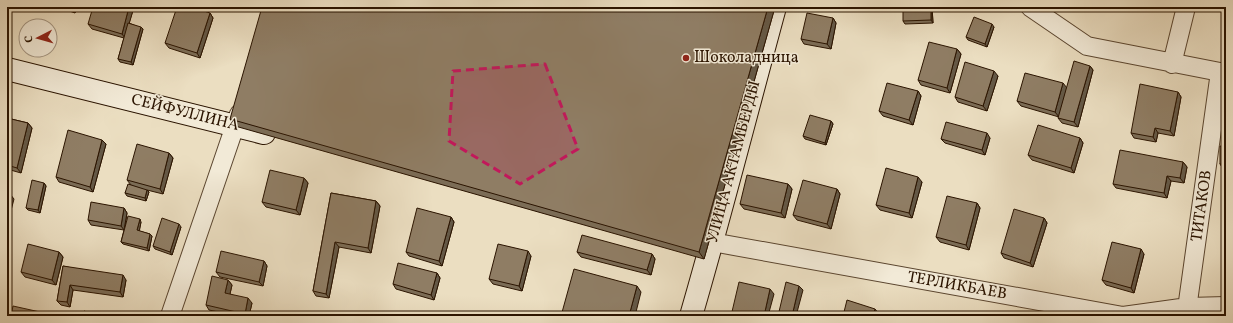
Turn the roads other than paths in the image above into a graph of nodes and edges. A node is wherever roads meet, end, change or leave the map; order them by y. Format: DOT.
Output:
graph roads {
  1 [pos="775,7"];
  2 [pos="1030,7"];
  3 [pos="1186,7"];
  4 [pos="1172,64"];
  5 [pos="7,69"];
  6 [pos="1223,72"];
  7 [pos="244,96"];
  8 [pos="235,126"];
  9 [pos="282,138"];
  10 [pos="689,237"];
  11 [pos="712,242"];
  12 [pos="1226,306"];
  13 [pos="1187,311"];
  14 [pos="170,316"];
  15 [pos="691,316"];
  1 -- 11 [label="main road, УЛИЦА АКТАМБЕРДЫ"];
  2 -- 4 [label="street"];
  3 -- 4 [label="street"];
  4 -- 6 [label="street"];
  5 -- 8 [label="main road, СЕЙФУЛЛИНА"];
  6 -- 13 [label="street, ТИТАКОВ"];
  7 -- 8 [label="street"];
  8 -- 9 [label="main road, СЕЙФУЛЛИНА"];
  8 -- 14 [label="street"];
  10 -- 11 [label="main road"];
  11 -- 13 [label="street, ТЕРЛИКБАЕВ"];
  11 -- 15 [label="main road, УЛИЦА АКТАМБЕРДЫ"];
  12 -- 13 [label="street, ТЕРЛИКБАЕВ"];
}
